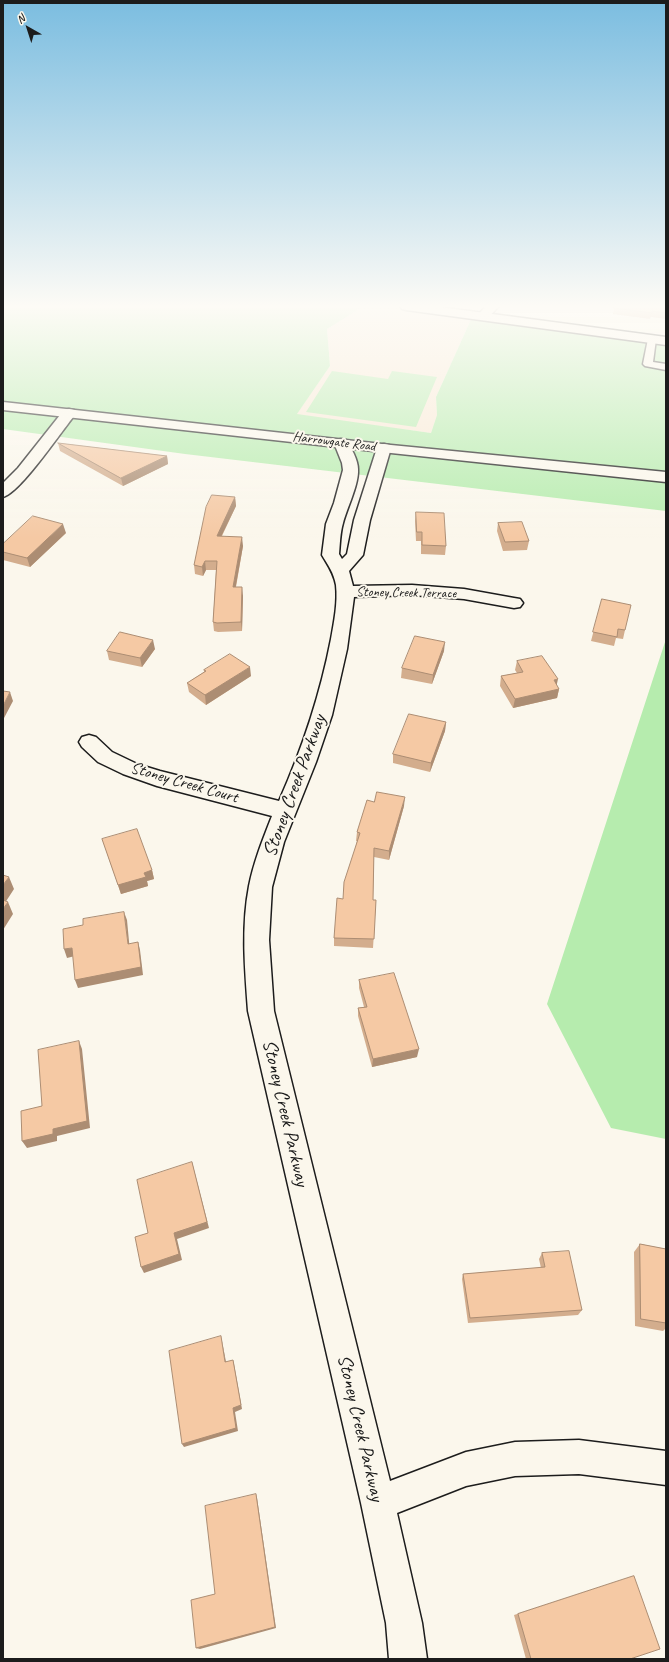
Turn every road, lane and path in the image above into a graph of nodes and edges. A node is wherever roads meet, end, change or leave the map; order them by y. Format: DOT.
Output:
graph roads {
  1 [pos="3,406"];
  2 [pos="69,413"];
  3 [pos="341,443"];
  4 [pos="384,448"];
  5 [pos="666,477"];
  6 [pos="3,492"];
  7 [pos="343,581"];
  8 [pos="514,603"];
  9 [pos="89,742"];
  10 [pos="285,810"];
  11 [pos="666,1468"];
  12 [pos="378,1503"];
  13 [pos="408,1659"];
  1 -- 2 [label="street, Harrowgate Road"];
  2 -- 3 [label="street, Harrowgate Road"];
  2 -- 6 [label="street"];
  3 -- 4 [label="street, Harrowgate Road"];
  3 -- 7 [label="street"];
  4 -- 5 [label="street, Harrowgate Road"];
  4 -- 7 [label="street"];
  7 -- 8 [label="street, Stoney Creek Terrace"];
  7 -- 10 [label="street, Stoney Creek Parkway"];
  9 -- 10 [label="street, Stoney Creek Court"];
  10 -- 12 [label="street, Stoney Creek Parkway"];
  11 -- 12 [label="street"];
  12 -- 13 [label="street, Stoney Creek Parkway"];
}
